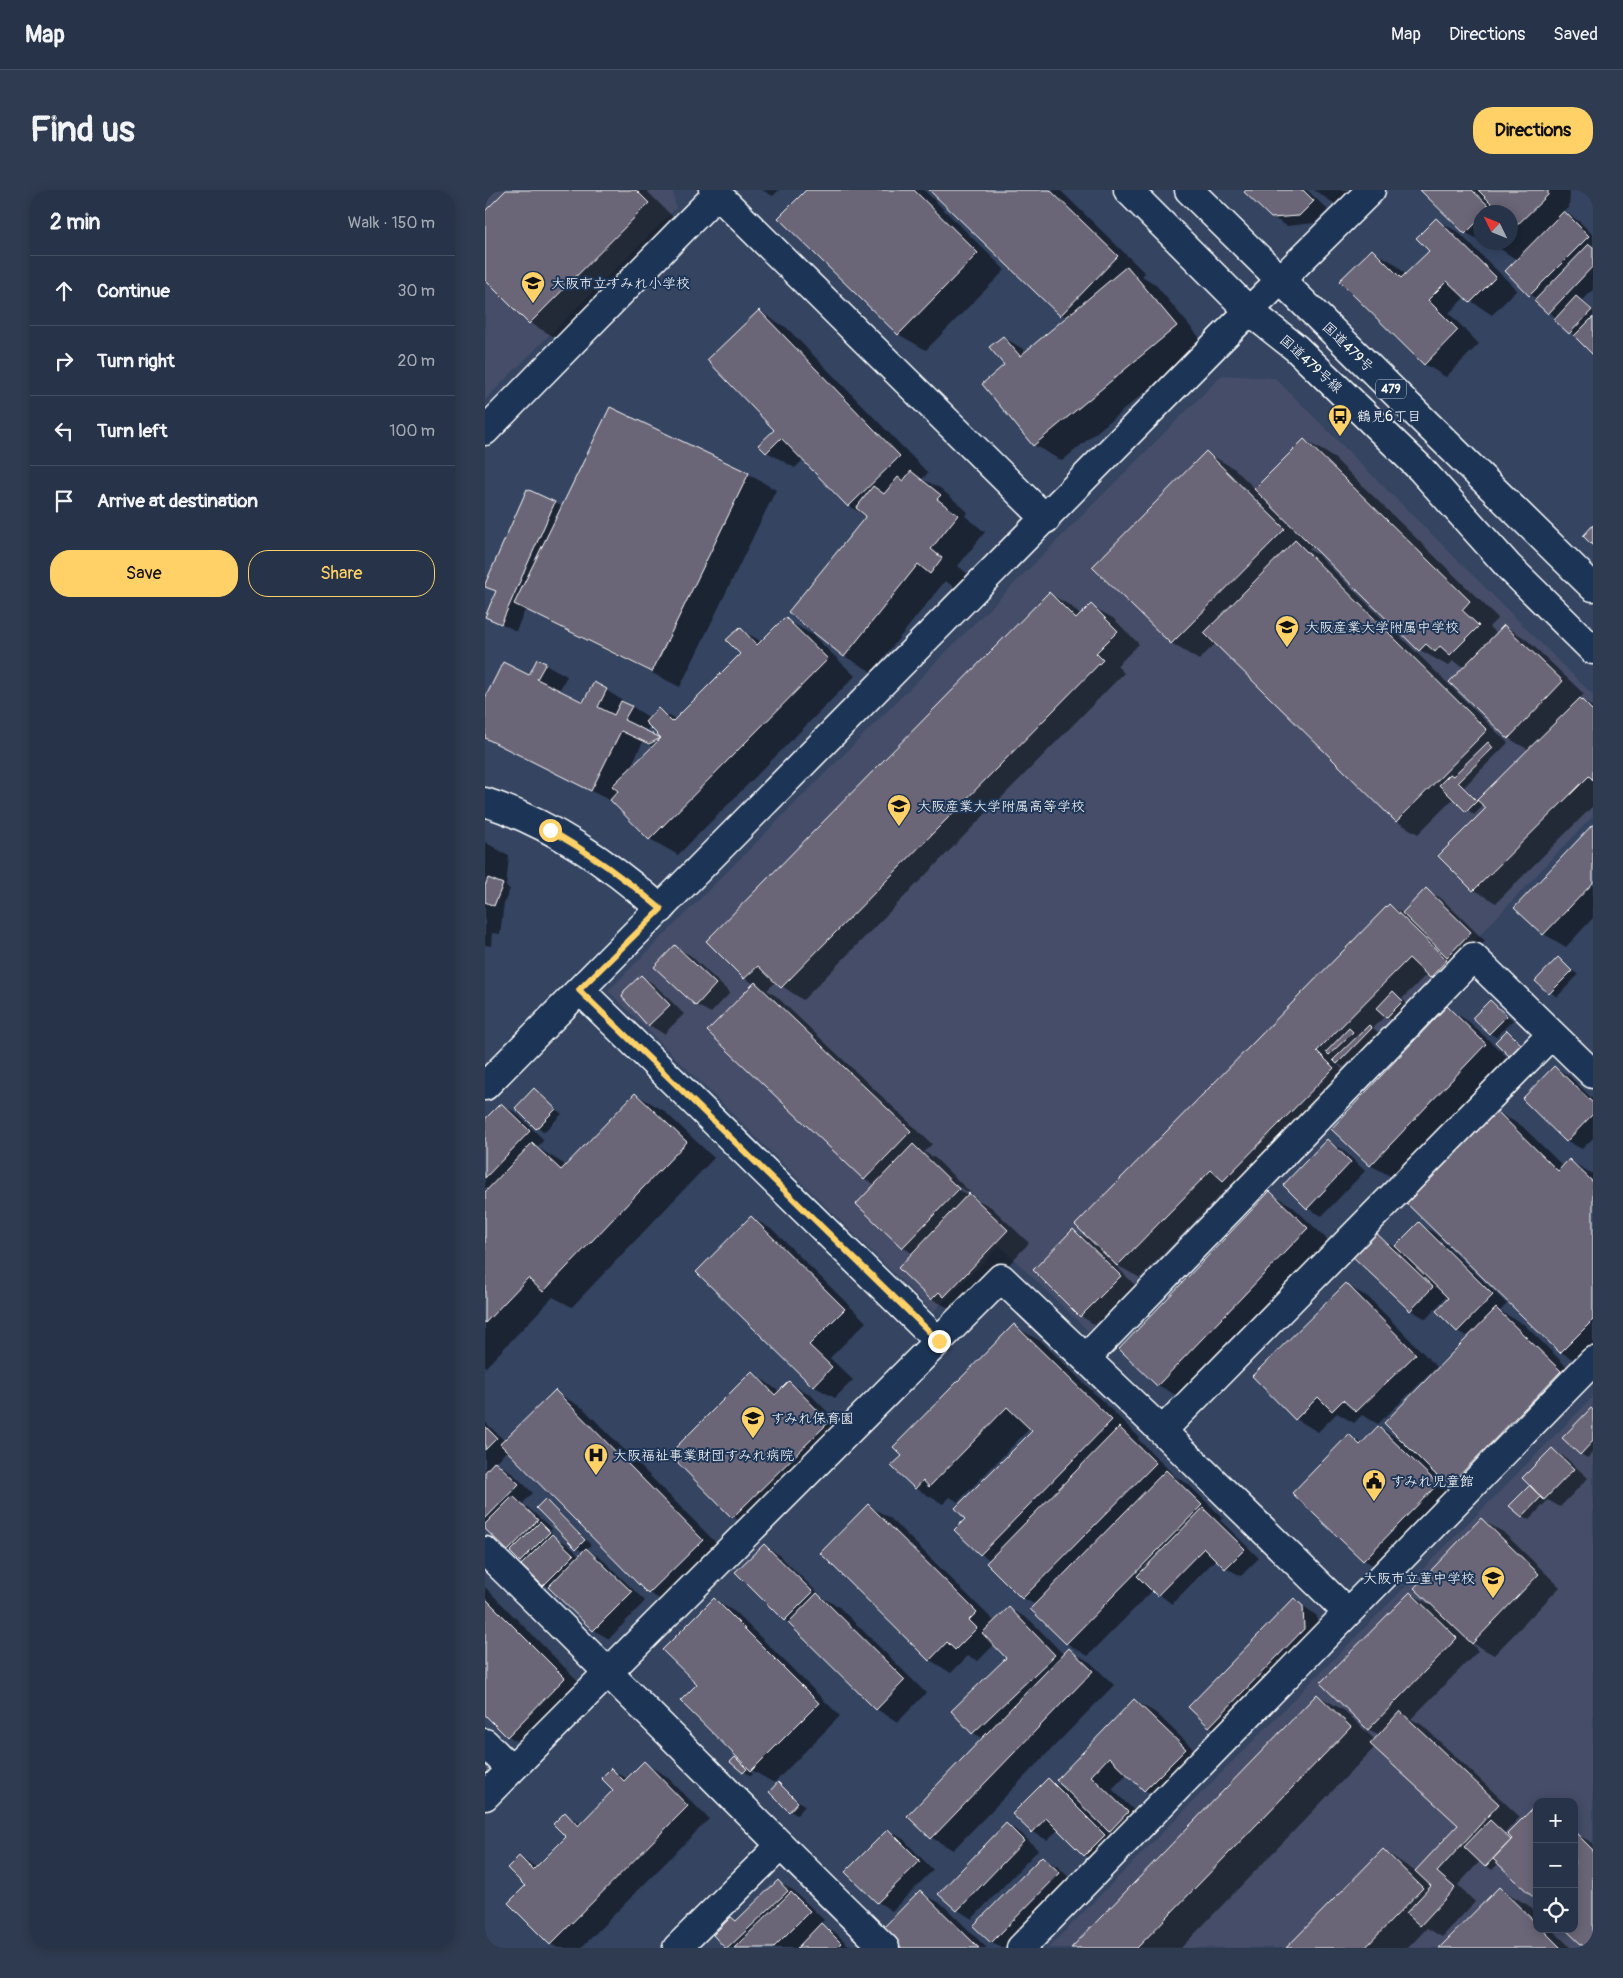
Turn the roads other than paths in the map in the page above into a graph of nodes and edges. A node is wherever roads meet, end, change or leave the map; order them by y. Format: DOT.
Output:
graph roads {
  1 [pos="1128,190"];
  2 [pos="1189,190"];
  3 [pos="1371,190"];
  4 [pos="715,192"];
  5 [pos="1282,280"];
  6 [pos="1249,311"];
  7 [pos="485,432"];
  8 [pos="1046,519"];
  9 [pos="1593,587"];
  10 [pos="1593,650"];
  11 [pos="485,802"];
  12 [pos="661,909"];
  13 [pos="579,990"];
  14 [pos="1552,1034"];
  15 [pos="1593,1074"];
  16 [pos="485,1086"];
  17 [pos="939,1341"];
  18 [pos="1086,1358"];
  19 [pos="1593,1361"];
  20 [pos="1162,1431"];
  21 [pos="485,1551"];
  22 [pos="1347,1612"];
  23 [pos="610,1672"];
  24 [pos="485,1743"];
  25 [pos="511,1769"];
  26 [pos="485,1796"];
  27 [pos="780,1846"];
  28 [pos="677,1948"];
  29 [pos="885,1948"];
  30 [pos="1021,1948"];
  1 -- 6 [label="main road, 国道479号線 / 479"];
  2 -- 5 [label="main road, 国道479号 / 479"];
  3 -- 5 [label="main road"];
  4 -- 7 [label="main road"];
  4 -- 8 [label="main road"];
  5 -- 6 [label="main road"];
  5 -- 9 [label="main road, 国道479号 / 479"];
  6 -- 8 [label="main road"];
  6 -- 10 [label="main road, 国道479号線 / 479"];
  8 -- 12 [label="main road"];
  11 -- 12 [label="main road"];
  12 -- 13 [label="main road"];
  13 -- 16 [label="main road"];
  13 -- 17 [label="main road"];
  14 -- 15 [label="main road"];
  14 -- 18 [label="main road"];
  14 -- 20 [label="main road"];
  17 -- 18 [label="main road"];
  17 -- 23 [label="main road"];
  18 -- 20 [label="main road"];
  19 -- 22 [label="main road"];
  20 -- 22 [label="main road"];
  21 -- 23 [label="main road"];
  22 -- 30 [label="main road"];
  23 -- 25 [label="main road"];
  23 -- 27 [label="main road"];
  24 -- 25 [label="main road"];
  25 -- 26 [label="main road"];
  27 -- 28 [label="main road"];
  27 -- 29 [label="main road"];
}
